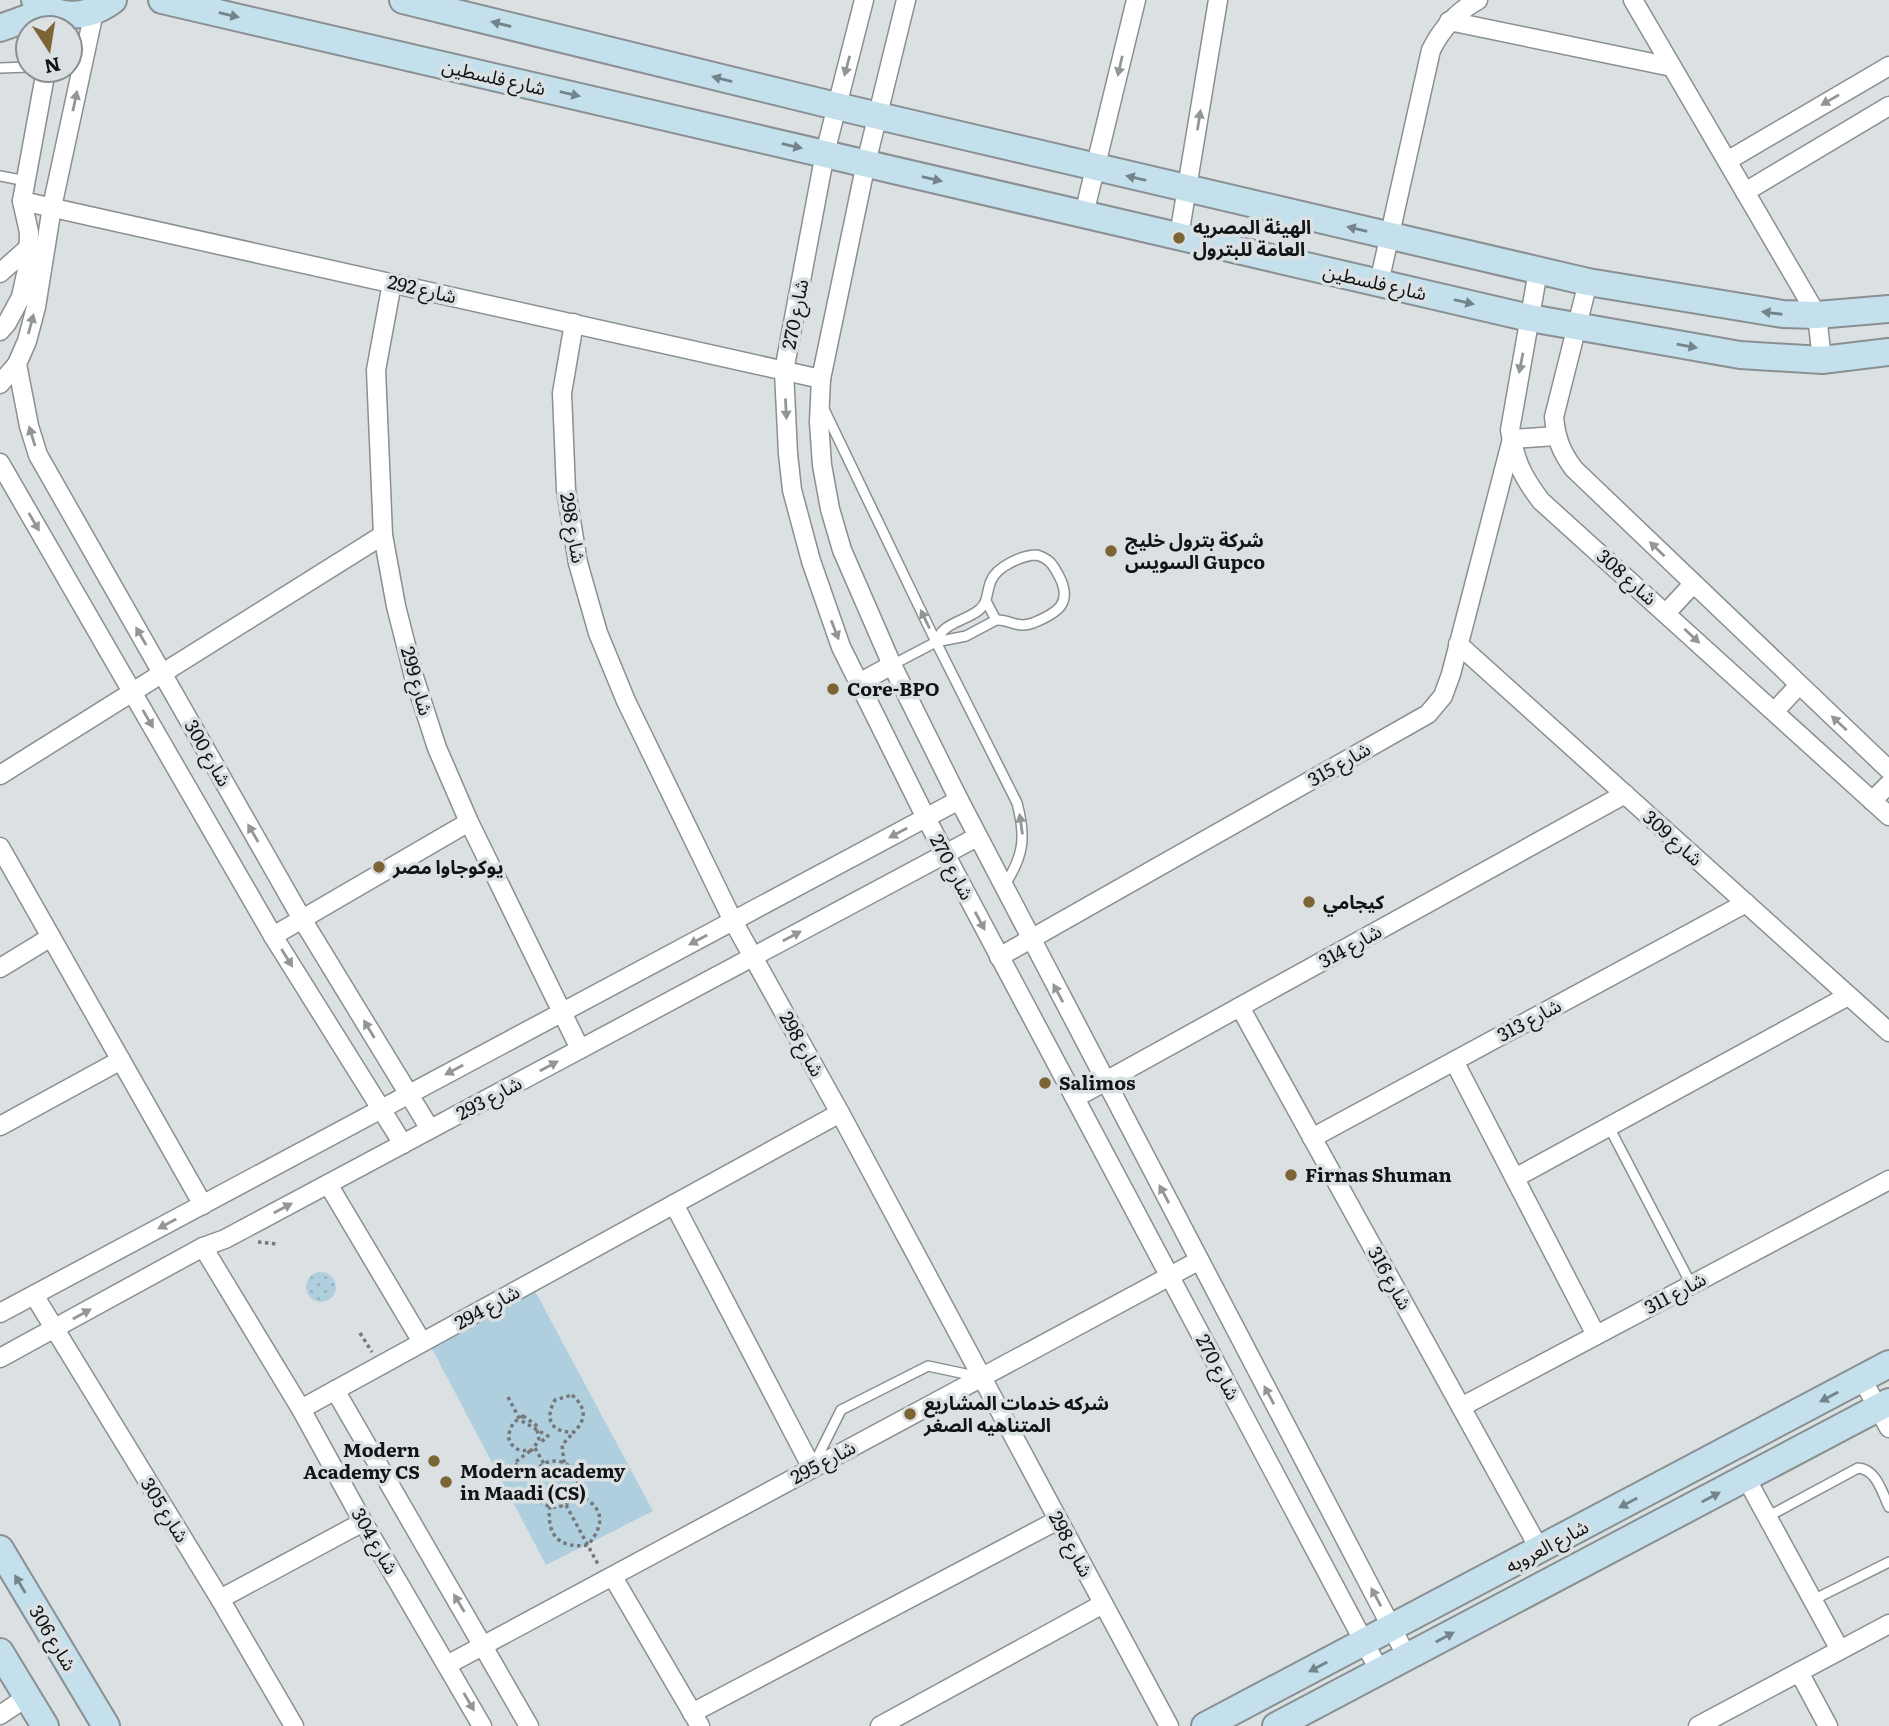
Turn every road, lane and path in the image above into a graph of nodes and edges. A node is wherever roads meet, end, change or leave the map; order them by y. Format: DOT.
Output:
graph roads {
  1 [pos="162,0"];
  2 [pos="403,0"];
  3 [pos="864,0"];
  4 [pos="906,0"];
  5 [pos="1136,0"];
  6 [pos="1218,0"];
  7 [pos="1478,0"];
  8 [pos="1633,0"];
  9 [pos="104,6"];
  10 [pos="49,13"];
  11 [pos="1449,21"];
  12 [pos="0,29"];
  13 [pos="1889,66"];
  14 [pos="1672,67"];
  15 [pos="43,84"];
  16 [pos="836,106"];
  17 [pos="1889,106"];
  18 [pos="877,116"];
  19 [pos="825,153"];
  20 [pos="1727,161"];
  21 [pos="866,163"];
  22 [pos="1096,168"];
  23 [pos="0,176"];
  24 [pos="26,181"];
  25 [pos="1188,190"];
  26 [pos="1745,192"];
  27 [pos="22,201"];
  28 [pos="52,206"];
  29 [pos="1084,214"];
  30 [pos="1179,236"];
  31 [pos="1389,237"];
  32 [pos="28,248"];
  33 [pos="1538,271"];
  34 [pos="0,273"];
  35 [pos="1379,282"];
  36 [pos="1588,282"];
  37 [pos="392,283"];
  38 [pos="1889,309"];
  39 [pos="1817,316"];
  40 [pos="1530,318"];
  41 [pos="574,323"];
  42 [pos="1577,326"];
  43 [pos="0,331"];
  44 [pos="1889,352"];
  45 [pos="1822,360"];
  46 [pos="17,364"];
  47 [pos="784,371"];
  48 [pos="821,379"];
  49 [pos="0,384"];
  50 [pos="820,401"];
  51 [pos="1556,436"];
  52 [pos="1511,439"];
  53 [pos="0,463"];
  54 [pos="383,535"];
  55 [pos="1693,584"];
  56 [pos="986,601"];
  57 [pos="1667,612"];
  58 [pos="996,620"];
  59 [pos="936,642"];
  60 [pos="1458,644"];
  61 [pos="892,666"];
  62 [pos="162,673"];
  63 [pos="859,683"];
  64 [pos="1799,685"];
  65 [pos="132,692"];
  66 [pos="1775,711"];
  67 [pos="1889,770"];
  68 [pos="0,775"];
  69 [pos="1889,784"];
  70 [pos="1625,794"];
  71 [pos="958,800"];
  72 [pos="1872,801"];
  73 [pos="1889,816"];
  74 [pos="926,818"];
  75 [pos="469,822"];
  76 [pos="977,837"];
  77 [pos="0,847"];
  78 [pos="945,854"];
  79 [pos="1003,887"];
  80 [pos="1746,903"];
  81 [pos="302,919"];
  82 [pos="733,921"];
  83 [pos="273,936"];
  84 [pos="51,937"];
  85 [pos="1030,940"];
  86 [pos="753,956"];
  87 [pos="999,957"];
  88 [pos="0,968"];
  89 [pos="1848,996"];
  90 [pos="1240,1007"];
  91 [pos="562,1013"];
  92 [pos="1889,1032"];
  93 [pos="580,1049"];
  94 [pos="121,1060"];
  95 [pos="1454,1060"];
  96 [pos="1105,1082"];
  97 [pos="410,1094"];
  98 [pos="1075,1098"];
  99 [pos="382,1109"];
  100 [pos="840,1113"];
  101 [pos="0,1126"];
  102 [pos="1609,1127"];
  103 [pos="430,1129"];
  104 [pos="1312,1138"];
  105 [pos="403,1144"];
  106 [pos="1515,1178"];
  107 [pos="1889,1180"];
  108 [pos="328,1184"];
  109 [pos="674,1204"];
  110 [pos="203,1205"];
  111 [pos="203,1247"];
  112 [pos="1198,1261"];
  113 [pos="1170,1276"];
  114 [pos="1691,1284"];
  115 [pos="34,1295"];
  116 [pos="0,1313"];
  117 [pos="54,1329"];
  118 [pos="1596,1335"];
  119 [pos="422,1342"];
  120 [pos="0,1357"];
  121 [pos="1889,1364"];
  122 [pos="982,1378"];
  123 [pos="1862,1379"];
  124 [pos="335,1390"];
  125 [pos="508,1397"];
  126 [pos="1461,1407"];
  127 [pos="301,1409"];
  128 [pos="1885,1412"];
  129 [pos="528,1419"];
  130 [pos="520,1420"];
  131 [pos="553,1426"];
  132 [pos="574,1432"];
  133 [pos="548,1436"];
  134 [pos="533,1448"];
  135 [pos="564,1463"];
  136 [pos="544,1464"];
  137 [pos="812,1468"];
  138 [pos="1746,1478"];
  139 [pos="533,1479"];
  140 [pos="576,1493"];
  141 [pos="566,1504"];
  142 [pos="550,1506"];
  143 [pos="1889,1507"];
  144 [pos="1767,1517"];
  145 [pos="1058,1520"];
  146 [pos="363,1522"];
  147 [pos="588,1545"];
  148 [pos="0,1549"];
  149 [pos="1540,1550"];
  150 [pos="1889,1562"];
  151 [pos="610,1578"];
  152 [pos="220,1600"];
  153 [pos="1813,1600"];
  154 [pos="1103,1604"];
  155 [pos="1889,1624"];
  156 [pos="1392,1628"];
  157 [pos="1365,1643"];
  158 [pos="484,1645"];
  159 [pos="1840,1650"];
  160 [pos="0,1652"];
  161 [pos="1407,1657"];
  162 [pos="447,1665"];
  163 [pos="1379,1670"];
  164 [pos="1799,1672"];
  165 [pos="27,1697"];
  166 [pos="0,1715"];
  167 [pos="696,1720"];
  168 [pos="290,1725"];
  169 [pos="45,1726"];
  170 [pos="106,1726"];
  171 [pos="482,1726"];
  172 [pos="529,1726"];
  173 [pos="880,1726"];
  174 [pos="1169,1726"];
  175 [pos="1205,1726"];
  176 [pos="1276,1726"];
  177 [pos="1699,1726"];
  178 [pos="1828,1726"];
  1 -- 19 [label="street, شارع فلسطين, one-way"];
  16 -- 2 [label="street, one-way"];
  3 -- 16 [label="street, شارع 270, one-way"];
  4 -- 18 [label="street, شارع 270"];
  5 -- 22 [label="street, one-way"];
  25 -- 6 [label="street, one-way"];
  7 -- 11 [label="street"];
  8 -- 14 [label="street"];
  9 -- 10 [label="street"];
  28 -- 9 [label="street, one-way"];
  10 -- 12 [label="street"];
  11 -- 14 [label="street"];
  11 -- 31 [label="street"];
  13 -- 20 [label="street, one-way"];
  14 -- 20 [label="street"];
  15 -- 24 [label="street"];
  16 -- 18 [label="street"];
  16 -- 19 [label="street, شارع 270"];
  17 -- 26 [label="street"];
  18 -- 21 [label="street, شارع 270"];
  18 -- 22 [label="street"];
  19 -- 21 [label="street, شارع فلسطين"];
  19 -- 47 [label="street, شارع 270"];
  20 -- 26 [label="street"];
  21 -- 29 [label="street, شارع فلسطين, one-way"];
  21 -- 48 [label="street, شارع 270"];
  25 -- 22 [label="street, one-way"];
  22 -- 29 [label="street"];
  23 -- 24 [label="lane"];
  24 -- 27 [label="street"];
  25 -- 30 [label="street"];
  31 -- 25 [label="street, one-way"];
  26 -- 39 [label="street"];
  27 -- 28 [label="street, شارع 292"];
  27 -- 32 [label="street"];
  28 -- 37 [label="street, شارع 292"];
  46 -- 28 [label="street, one-way"];
  29 -- 30 [label="street, شارع فلسطين"];
  30 -- 35 [label="street, شارع فلسطين"];
  31 -- 33 [label="street"];
  31 -- 35 [label="street"];
  32 -- 34 [label="street"];
  32 -- 43 [label="street"];
  33 -- 36 [label="street"];
  33 -- 40 [label="street, شارع 308"];
  35 -- 40 [label="street, شارع فلسطين, one-way"];
  39 -- 36 [label="street, one-way"];
  36 -- 42 [label="street, شارع 308"];
  37 -- 41 [label="street, شارع 292"];
  37 -- 54 [label="street, شارع 299"];
  38 -- 39 [label="street"];
  39 -- 45 [label="street"];
  40 -- 42 [label="street, شارع فلسطين"];
  40 -- 52 [label="street, شارع 308, one-way"];
  41 -- 47 [label="street, شارع 292"];
  41 -- 82 [label="street, شارع 298"];
  42 -- 45 [label="street, شارع فلسطين, one-way"];
  42 -- 51 [label="street, شارع 308"];
  44 -- 45 [label="street, شارع فلسطين"];
  46 -- 49 [label="street"];
  62 -- 46 [label="street, شارع 300, one-way"];
  47 -- 48 [label="street, شارع 292"];
  47 -- 63 [label="street, شارع 270, one-way"];
  48 -- 50 [label="street, شارع 270"];
  59 -- 50 [label="lane, one-way"];
  50 -- 61 [label="street, شارع 270"];
  51 -- 52 [label="street"];
  55 -- 51 [label="street, شارع 308, one-way"];
  52 -- 57 [label="street, شارع 308"];
  52 -- 60 [label="street, شارع 315"];
  53 -- 65 [label="street, شارع 300, one-way"];
  54 -- 62 [label="street"];
  54 -- 75 [label="street, شارع 299"];
  55 -- 57 [label="street"];
  55 -- 64 [label="street, شارع 308"];
  56 -- 58 [label="lane"];
  56 -- 58 [label="lane"];
  56 -- 59 [label="lane"];
  57 -- 66 [label="street, شارع 308, one-way"];
  58 -- 59 [label="lane"];
  59 -- 61 [label="lane"];
  79 -- 59 [label="lane, one-way"];
  60 -- 70 [label="street, شارع 309"];
  60 -- 85 [label="street, شارع 315"];
  61 -- 63 [label="street"];
  61 -- 71 [label="street, شارع 270"];
  62 -- 65 [label="street"];
  81 -- 62 [label="street, شارع 300, one-way"];
  63 -- 74 [label="street, شارع 270"];
  64 -- 66 [label="street"];
  67 -- 64 [label="street, شارع 308, one-way"];
  65 -- 68 [label="street"];
  65 -- 83 [label="street, شارع 300, one-way"];
  66 -- 72 [label="street, شارع 308"];
  69 -- 72 [label="street"];
  70 -- 80 [label="street, شارع 309"];
  70 -- 90 [label="street, شارع 314"];
  71 -- 74 [label="street"];
  71 -- 76 [label="street, شارع 270"];
  72 -- 73 [label="street, شارع 308"];
  74 -- 78 [label="street, شارع 270"];
  74 -- 82 [label="street, one-way"];
  75 -- 81 [label="street"];
  75 -- 91 [label="street, شارع 299"];
  76 -- 78 [label="street, شارع 293"];
  76 -- 79 [label="street, شارع 270"];
  77 -- 84 [label="street"];
  86 -- 78 [label="street, شارع 293, one-way"];
  78 -- 87 [label="street, شارع 270, one-way"];
  79 -- 85 [label="street, شارع 270"];
  80 -- 89 [label="street, شارع 309"];
  80 -- 95 [label="street, شارع 313"];
  81 -- 83 [label="street"];
  97 -- 81 [label="street, شارع 300, one-way"];
  82 -- 86 [label="street, شارع 298"];
  82 -- 91 [label="street, one-way"];
  83 -- 99 [label="street, شارع 300, one-way"];
  84 -- 88 [label="street"];
  84 -- 94 [label="street"];
  85 -- 87 [label="street, شارع 315"];
  96 -- 85 [label="street, شارع 270, one-way"];
  86 -- 93 [label="street, شارع 293"];
  86 -- 100 [label="street, شارع 298"];
  87 -- 98 [label="street, شارع 270"];
  89 -- 92 [label="street, شارع 309"];
  89 -- 102 [label="street"];
  90 -- 96 [label="street, شارع 314"];
  90 -- 104 [label="street, شارع 316"];
  91 -- 93 [label="street, شارع 299"];
  91 -- 97 [label="street, one-way"];
  103 -- 93 [label="street, شارع 293, one-way"];
  94 -- 101 [label="street"];
  94 -- 110 [label="street"];
  95 -- 104 [label="street, شارع 313"];
  95 -- 106 [label="street"];
  96 -- 98 [label="street, شارع 314"];
  112 -- 96 [label="street, شارع 270, one-way"];
  97 -- 99 [label="street"];
  97 -- 103 [label="street, شارع 300"];
  98 -- 113 [label="street, شارع 270"];
  99 -- 105 [label="street, شارع 300"];
  99 -- 110 [label="street"];
  100 -- 109 [label="street, شارع 294"];
  100 -- 122 [label="street, شارع 298"];
  102 -- 106 [label="street"];
  102 -- 114 [label="lane"];
  103 -- 105 [label="street, شارع 293"];
  104 -- 126 [label="street, شارع 316"];
  105 -- 108 [label="street, شارع 293"];
  106 -- 118 [label="street"];
  107 -- 114 [label="street, شارع 311"];
  111 -- 108 [label="street, شارع 293, one-way"];
  108 -- 119 [label="street"];
  109 -- 119 [label="street, شارع 294"];
  109 -- 137 [label="street"];
  110 -- 115 [label="street, one-way"];
  117 -- 111 [label="street, شارع 293, one-way"];
  111 -- 127 [label="street, شارع 304"];
  112 -- 113 [label="street, شارع 295"];
  156 -- 112 [label="street, شارع 270, one-way"];
  113 -- 122 [label="street, شارع 295"];
  113 -- 157 [label="street, شارع 270"];
  114 -- 118 [label="street, شارع 311"];
  115 -- 116 [label="street"];
  115 -- 117 [label="street, شارع 305"];
  117 -- 120 [label="street, شارع 293"];
  117 -- 152 [label="street, شارع 305"];
  118 -- 126 [label="street, شارع 311"];
  119 -- 124 [label="street, شارع 294"];
  121 -- 123 [label="street, شارع العروبه"];
  122 -- 137 [label="street, شارع 295"];
  122 -- 137 [label="lane"];
  122 -- 145 [label="street, شارع 298"];
  123 -- 128 [label="street"];
  123 -- 149 [label="street, شارع العروبه, one-way"];
  124 -- 127 [label="street, شارع 294"];
  158 -- 124 [label="street, شارع 304, one-way"];
  125 -- 130 [label="path"];
  126 -- 149 [label="street, شارع 316"];
  127 -- 146 [label="street, شارع 304"];
  128 -- 138 [label="street, شارع العروبه"];
  129 -- 130 [label="path"];
  129 -- 133 [label="path"];
  129 -- 134 [label="path"];
  130 -- 133 [label="path"];
  130 -- 134 [label="path"];
  131 -- 132 [label="path"];
  131 -- 132 [label="path"];
  131 -- 133 [label="path"];
  132 -- 135 [label="path"];
  133 -- 134 [label="path"];
  134 -- 136 [label="path"];
  134 -- 139 [label="path"];
  135 -- 136 [label="path"];
  135 -- 140 [label="path"];
  136 -- 139 [label="path"];
  137 -- 151 [label="street, شارع 295"];
  138 -- 144 [label="street"];
  161 -- 138 [label="street, شارع العروبه, one-way"];
  139 -- 142 [label="path"];
  140 -- 141 [label="path"];
  140 -- 147 [label="path"];
  141 -- 142 [label="path"];
  141 -- 147 [label="path"];
  142 -- 147 [label="path"];
  143 -- 144 [label="lane"];
  144 -- 153 [label="street"];
  145 -- 154 [label="street, شارع 298"];
  145 -- 167 [label="street"];
  146 -- 152 [label="street"];
  146 -- 162 [label="street, شارع 304"];
  147 -- 151 [label="path"];
  170 -- 148 [label="street, شارع 306, one-way"];
  149 -- 156 [label="street, شارع العروبه"];
  150 -- 153 [label="lane"];
  151 -- 158 [label="street, شارع 295"];
  151 -- 167 [label="street"];
  152 -- 168 [label="street, شارع 305"];
  153 -- 159 [label="street"];
  154 -- 173 [label="street"];
  154 -- 174 [label="street, شارع 298"];
  155 -- 159 [label="street"];
  156 -- 157 [label="street, شارع العروبه"];
  156 -- 161 [label="street, شارع 270"];
  157 -- 163 [label="street, شارع 270"];
  157 -- 175 [label="street, شارع العروبه, one-way"];
  158 -- 162 [label="street, شارع 295"];
  158 -- 172 [label="street, شارع 304"];
  159 -- 164 [label="street"];
  160 -- 165 [label="street"];
  161 -- 163 [label="street, شارع العروبه"];
  162 -- 171 [label="street, شارع 304, one-way"];
  163 -- 176 [label="street, شارع العروبه"];
  164 -- 177 [label="street"];
  164 -- 178 [label="street"];
  165 -- 166 [label="street"];
  165 -- 169 [label="street"];
}
